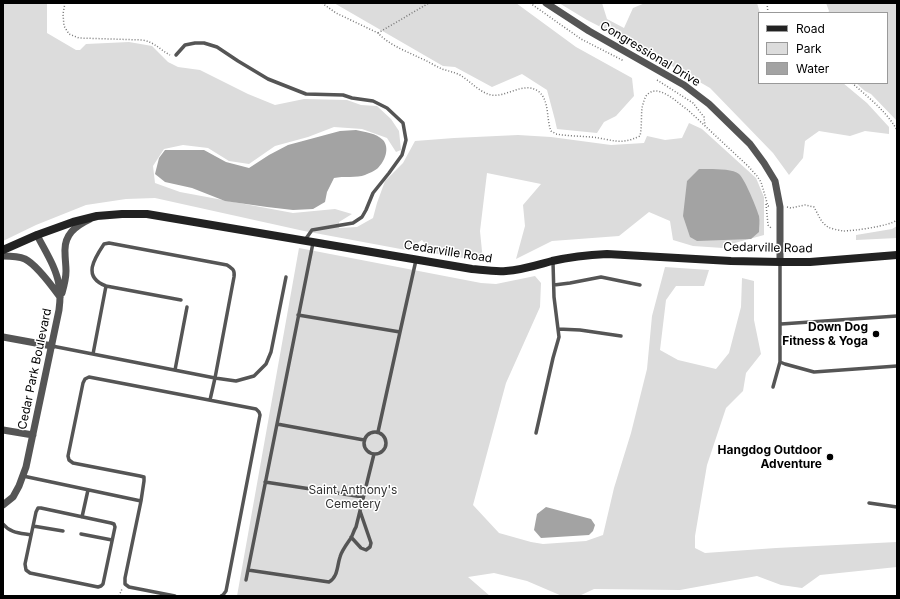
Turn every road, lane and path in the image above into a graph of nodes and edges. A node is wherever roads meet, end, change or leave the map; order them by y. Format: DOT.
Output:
graph roads {
  1 [pos="65,3"];
  2 [pos="322,3"];
  3 [pos="429,3"];
  4 [pos="530,3"];
  5 [pos="546,3"];
  6 [pos="378,33"];
  7 [pos="176,56"];
  8 [pos="624,61"];
  9 [pos="657,79"];
  10 [pos="853,84"];
  11 [pos="705,126"];
  12 [pos="897,130"];
  13 [pos="766,202"];
  14 [pos="780,207"];
  15 [pos="97,216"];
  16 [pos="897,220"];
  17 [pos="772,230"];
  18 [pos="37,235"];
  19 [pos="309,241"];
  20 [pos="3,250"];
  21 [pos="897,255"];
  22 [pos="3,256"];
  23 [pos="417,259"];
  24 [pos="553,261"];
  25 [pos="780,262"];
  26 [pos="286,276"];
  27 [pos="554,285"];
  28 [pos="640,285"];
  29 [pos="106,286"];
  30 [pos="60,297"];
  31 [pos="181,300"];
  32 [pos="187,307"];
  33 [pos="298,315"];
  34 [pos="897,316"];
  35 [pos="781,324"];
  36 [pos="558,329"];
  37 [pos="400,332"];
  38 [pos="621,336"];
  39 [pos="3,337"];
  40 [pos="52,346"];
  41 [pos="93,354"];
  42 [pos="780,362"];
  43 [pos="897,366"];
  44 [pos="175,370"];
  45 [pos="215,378"];
  46 [pos="773,387"];
  47 [pos="210,400"];
  48 [pos="277,424"];
  49 [pos="3,430"];
  50 [pos="378,432"];
  51 [pos="536,433"];
  52 [pos="33,435"];
  53 [pos="364,440"];
  54 [pos="374,454"];
  55 [pos="23,476"];
  56 [pos="265,482"];
  57 [pos="88,490"];
  58 [pos="363,497"];
  59 [pos="140,501"];
  60 [pos="869,503"];
  61 [pos="3,504"];
  62 [pos="897,507"];
  63 [pos="360,510"];
  64 [pos="82,517"];
  65 [pos="3,524"];
  66 [pos="33,526"];
  67 [pos="63,531"];
  68 [pos="81,534"];
  69 [pos="32,535"];
  70 [pos="351,537"];
  71 [pos="112,540"];
  72 [pos="248,570"];
  73 [pos="246,580"];
  74 [pos="174,596"];
  75 [pos="221,596"];
  1 -- 7 [label="path"];
  2 -- 6 [label="path"];
  3 -- 6 [label="path"];
  4 -- 8 [label="path"];
  5 -- 14 [label="street, Congressional Drive"];
  6 -- 11 [label="path"];
  7 -- 19 [label="lane"];
  9 -- 11 [label="path"];
  10 -- 12 [label="path"];
  11 -- 13 [label="path"];
  13 -- 14 [label="path"];
  13 -- 17 [label="path"];
  14 -- 16 [label="path"];
  14 -- 25 [label="street, Congressional Drive"];
  15 -- 18 [label="main road, Cedarville Road"];
  15 -- 19 [label="main road, Cedarville Road"];
  15 -- 30 [label="street"];
  18 -- 20 [label="main road, Cedarville Road"];
  18 -- 30 [label="street, Cedar Park Boulevard"];
  19 -- 23 [label="main road, Cedarville Road"];
  19 -- 33 [label="lane"];
  21 -- 25 [label="main road, Cedarville Road"];
  22 -- 30 [label="street"];
  23 -- 24 [label="main road, Cedarville Road"];
  23 -- 37 [label="lane"];
  24 -- 25 [label="main road, Cedarville Road"];
  24 -- 27 [label="lane"];
  25 -- 35 [label="lane"];
  26 -- 45 [label="lane"];
  27 -- 28 [label="lane"];
  27 -- 36 [label="lane"];
  29 -- 31 [label="lane"];
  29 -- 41 [label="lane"];
  29 -- 45 [label="lane"];
  30 -- 40 [label="street, Cedar Park Boulevard"];
  32 -- 44 [label="lane"];
  33 -- 37 [label="lane"];
  33 -- 48 [label="lane"];
  34 -- 35 [label="lane"];
  35 -- 42 [label="lane"];
  36 -- 38 [label="lane"];
  36 -- 51 [label="lane"];
  37 -- 50 [label="lane"];
  39 -- 40 [label="street"];
  40 -- 41 [label="lane"];
  40 -- 52 [label="street, Cedar Park Boulevard"];
  41 -- 44 [label="lane"];
  42 -- 43 [label="lane"];
  42 -- 46 [label="lane"];
  44 -- 45 [label="lane"];
  45 -- 47 [label="lane"];
  47 -- 59 [label="lane"];
  47 -- 75 [label="lane"];
  48 -- 53 [label="lane"];
  48 -- 56 [label="lane"];
  49 -- 52 [label="street"];
  50 -- 53 [label="lane"];
  50 -- 54 [label="lane"];
  52 -- 55 [label="street, Cedar Park Boulevard"];
  53 -- 54 [label="lane"];
  54 -- 58 [label="lane"];
  55 -- 57 [label="lane"];
  55 -- 61 [label="street, Cedar Park Boulevard"];
  56 -- 58 [label="lane"];
  56 -- 72 [label="lane"];
  57 -- 59 [label="lane"];
  57 -- 64 [label="lane"];
  58 -- 63 [label="lane"];
  59 -- 74 [label="lane"];
  60 -- 62 [label="lane"];
  63 -- 70 [label="lane"];
  63 -- 70 [label="lane"];
  64 -- 66 [label="lane"];
  64 -- 71 [label="lane"];
  65 -- 69 [label="lane"];
  66 -- 67 [label="lane"];
  66 -- 69 [label="lane"];
  68 -- 71 [label="lane"];
  69 -- 71 [label="lane"];
  70 -- 72 [label="lane"];
  72 -- 73 [label="lane"];
}
